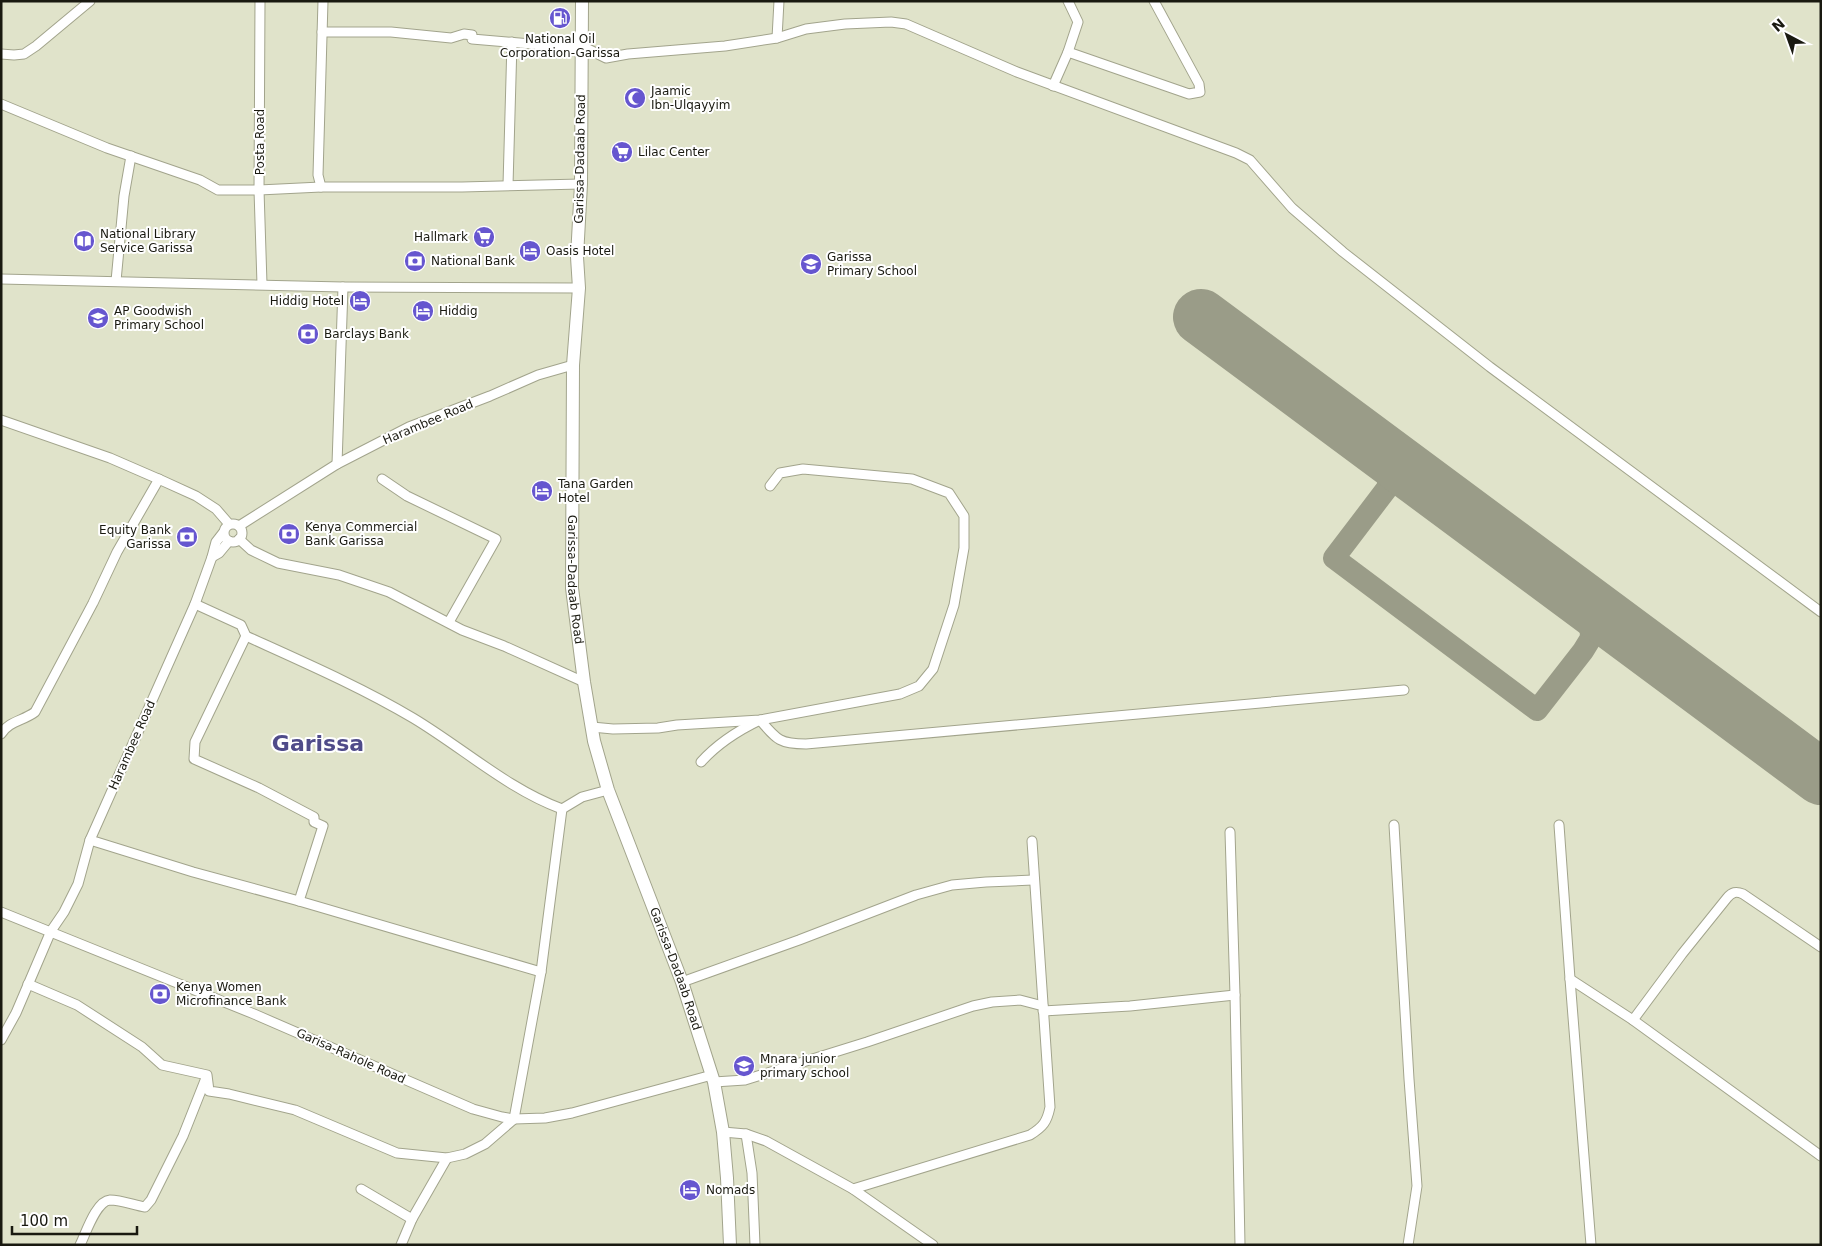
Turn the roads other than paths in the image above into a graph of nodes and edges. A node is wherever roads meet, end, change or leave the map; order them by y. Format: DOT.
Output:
graph roads {
  1 [pos="90,1"];
  2 [pos="260,1"];
  3 [pos="323,1"];
  4 [pos="582,1"];
  5 [pos="779,1"];
  6 [pos="1068,1"];
  7 [pos="1154,1"];
  8 [pos="322,32"];
  9 [pos="777,38"];
  10 [pos="512,42"];
  11 [pos="582,46"];
  12 [pos="1068,52"];
  13 [pos="1,54"];
  14 [pos="1054,86"];
  15 [pos="1,104"];
  16 [pos="131,156"];
  17 [pos="581,184"];
  18 [pos="508,185"];
  19 [pos="321,187"];
  20 [pos="260,190"];
  21 [pos="1,279"];
  22 [pos="116,281"];
  23 [pos="262,284"];
  24 [pos="343,286"];
  25 [pos="579,288"];
  26 [pos="573,365"];
  27 [pos="1,420"];
  28 [pos="337,464"];
  29 [pos="159,479"];
  30 [pos="382,479"];
  31 [pos="770,486"];
  32 [pos="229,524"];
  33 [pos="239,526"];
  34 [pos="223,533"];
  35 [pos="239,539"];
  36 [pos="229,541"];
  37 [pos="212,557"];
  38 [pos="195,604"];
  39 [pos="1821,612"];
  40 [pos="449,622"];
  41 [pos="246,636"];
  42 [pos="584,682"];
  43 [pos="1404,690"];
  44 [pos="760,720"];
  45 [pos="592,727"];
  46 [pos="1,734"];
  47 [pos="701,762"];
  48 [pos="608,790"];
  49 [pos="562,810"];
  50 [pos="1394,825"];
  51 [pos="1560,825"];
  52 [pos="1230,832"];
  53 [pos="90,840"];
  54 [pos="1032,841"];
  55 [pos="1033,880"];
  56 [pos="299,900"];
  57 [pos="1,912"];
  58 [pos="51,931"];
  59 [pos="1821,947"];
  60 [pos="541,972"];
  61 [pos="1570,978"];
  62 [pos="682,982"];
  63 [pos="28,984"];
  64 [pos="1236,995"];
  65 [pos="1043,1008"];
  66 [pos="1633,1020"];
  67 [pos="1,1040"];
  68 [pos="207,1075"];
  69 [pos="713,1078"];
  70 [pos="514,1119"];
  71 [pos="724,1132"];
  72 [pos="746,1134"];
  73 [pos="1821,1156"];
  74 [pos="447,1158"];
  75 [pos="361,1189"];
  76 [pos="853,1189"];
  77 [pos="412,1219"];
  78 [pos="80,1245"];
  79 [pos="401,1245"];
  80 [pos="730,1245"];
  81 [pos="755,1245"];
  82 [pos="933,1245"];
  83 [pos="1240,1245"];
  84 [pos="1408,1245"];
  85 [pos="1591,1245"];
  1 -- 13 [label="street"];
  2 -- 20 [label="street, Posta Road"];
  3 -- 8 [label="street"];
  4 -- 11 [label="highway, Garissa-Dadaab Road"];
  5 -- 9 [label="street"];
  6 -- 12 [label="street"];
  7 -- 12 [label="street"];
  8 -- 10 [label="street"];
  8 -- 19 [label="street"];
  9 -- 11 [label="street"];
  9 -- 14 [label="street"];
  10 -- 11 [label="street"];
  10 -- 18 [label="street"];
  11 -- 17 [label="highway, Garissa-Dadaab Road"];
  12 -- 14 [label="street"];
  14 -- 39 [label="street"];
  15 -- 16 [label="street"];
  16 -- 20 [label="street"];
  16 -- 22 [label="street"];
  17 -- 18 [label="street"];
  17 -- 25 [label="highway, Garissa-Dadaab Road"];
  18 -- 19 [label="street"];
  19 -- 20 [label="street"];
  20 -- 23 [label="street, Posta Road"];
  21 -- 22 [label="street"];
  22 -- 23 [label="street"];
  23 -- 24 [label="street"];
  24 -- 25 [label="street"];
  24 -- 28 [label="street"];
  25 -- 26 [label="highway, Garissa-Dadaab Road"];
  26 -- 28 [label="street, Harambee Road"];
  26 -- 42 [label="highway, Garissa-Dadaab Road"];
  27 -- 29 [label="street"];
  28 -- 33 [label="street, Harambee Road"];
  29 -- 32 [label="street"];
  29 -- 46 [label="street"];
  30 -- 40 [label="street"];
  31 -- 44 [label="street"];
  32 -- 33 [label="street"];
  32 -- 34 [label="street"];
  33 -- 35 [label="street"];
  34 -- 36 [label="street"];
  34 -- 37 [label="street, Harambee Road"];
  35 -- 36 [label="street"];
  35 -- 40 [label="street"];
  36 -- 37 [label="street, Harambee Road"];
  37 -- 38 [label="street, Harambee Road"];
  38 -- 41 [label="street"];
  38 -- 53 [label="street, Harambee Road"];
  40 -- 42 [label="street"];
  41 -- 49 [label="street"];
  41 -- 56 [label="street"];
  42 -- 45 [label="highway, Garissa-Dadaab Road"];
  43 -- 44 [label="street"];
  44 -- 45 [label="street"];
  44 -- 47 [label="street"];
  45 -- 48 [label="highway, Garissa-Dadaab Road"];
  48 -- 49 [label="street"];
  48 -- 62 [label="highway, Garissa-Dadaab Road"];
  49 -- 60 [label="street"];
  50 -- 84 [label="street"];
  51 -- 61 [label="street"];
  52 -- 64 [label="street"];
  53 -- 56 [label="street"];
  53 -- 58 [label="street, Harambee Road"];
  54 -- 55 [label="street"];
  55 -- 62 [label="street"];
  55 -- 65 [label="street"];
  56 -- 60 [label="street"];
  57 -- 58 [label="street, Garisa-Rahole Road"];
  58 -- 63 [label="street, Harambee Road"];
  58 -- 70 [label="street, Garisa-Rahole Road"];
  59 -- 66 [label="street"];
  60 -- 70 [label="street"];
  61 -- 66 [label="street"];
  61 -- 85 [label="street"];
  62 -- 69 [label="highway, Garissa-Dadaab Road"];
  63 -- 67 [label="street, Harambee Road"];
  63 -- 68 [label="street"];
  64 -- 65 [label="street, Garisa-Rahole Road"];
  64 -- 83 [label="street"];
  65 -- 69 [label="street, Garisa-Rahole Road"];
  65 -- 76 [label="street"];
  66 -- 73 [label="street"];
  68 -- 74 [label="street"];
  68 -- 78 [label="street"];
  69 -- 70 [label="street, Garisa-Rahole Road"];
  69 -- 71 [label="highway, Garissa-Dadaab Road"];
  70 -- 74 [label="street"];
  71 -- 72 [label="street"];
  71 -- 80 [label="highway, Garissa-Dadaab Road"];
  72 -- 76 [label="street"];
  72 -- 81 [label="street"];
  74 -- 77 [label="street"];
  75 -- 77 [label="street"];
  76 -- 82 [label="street"];
  77 -- 79 [label="street"];
}
